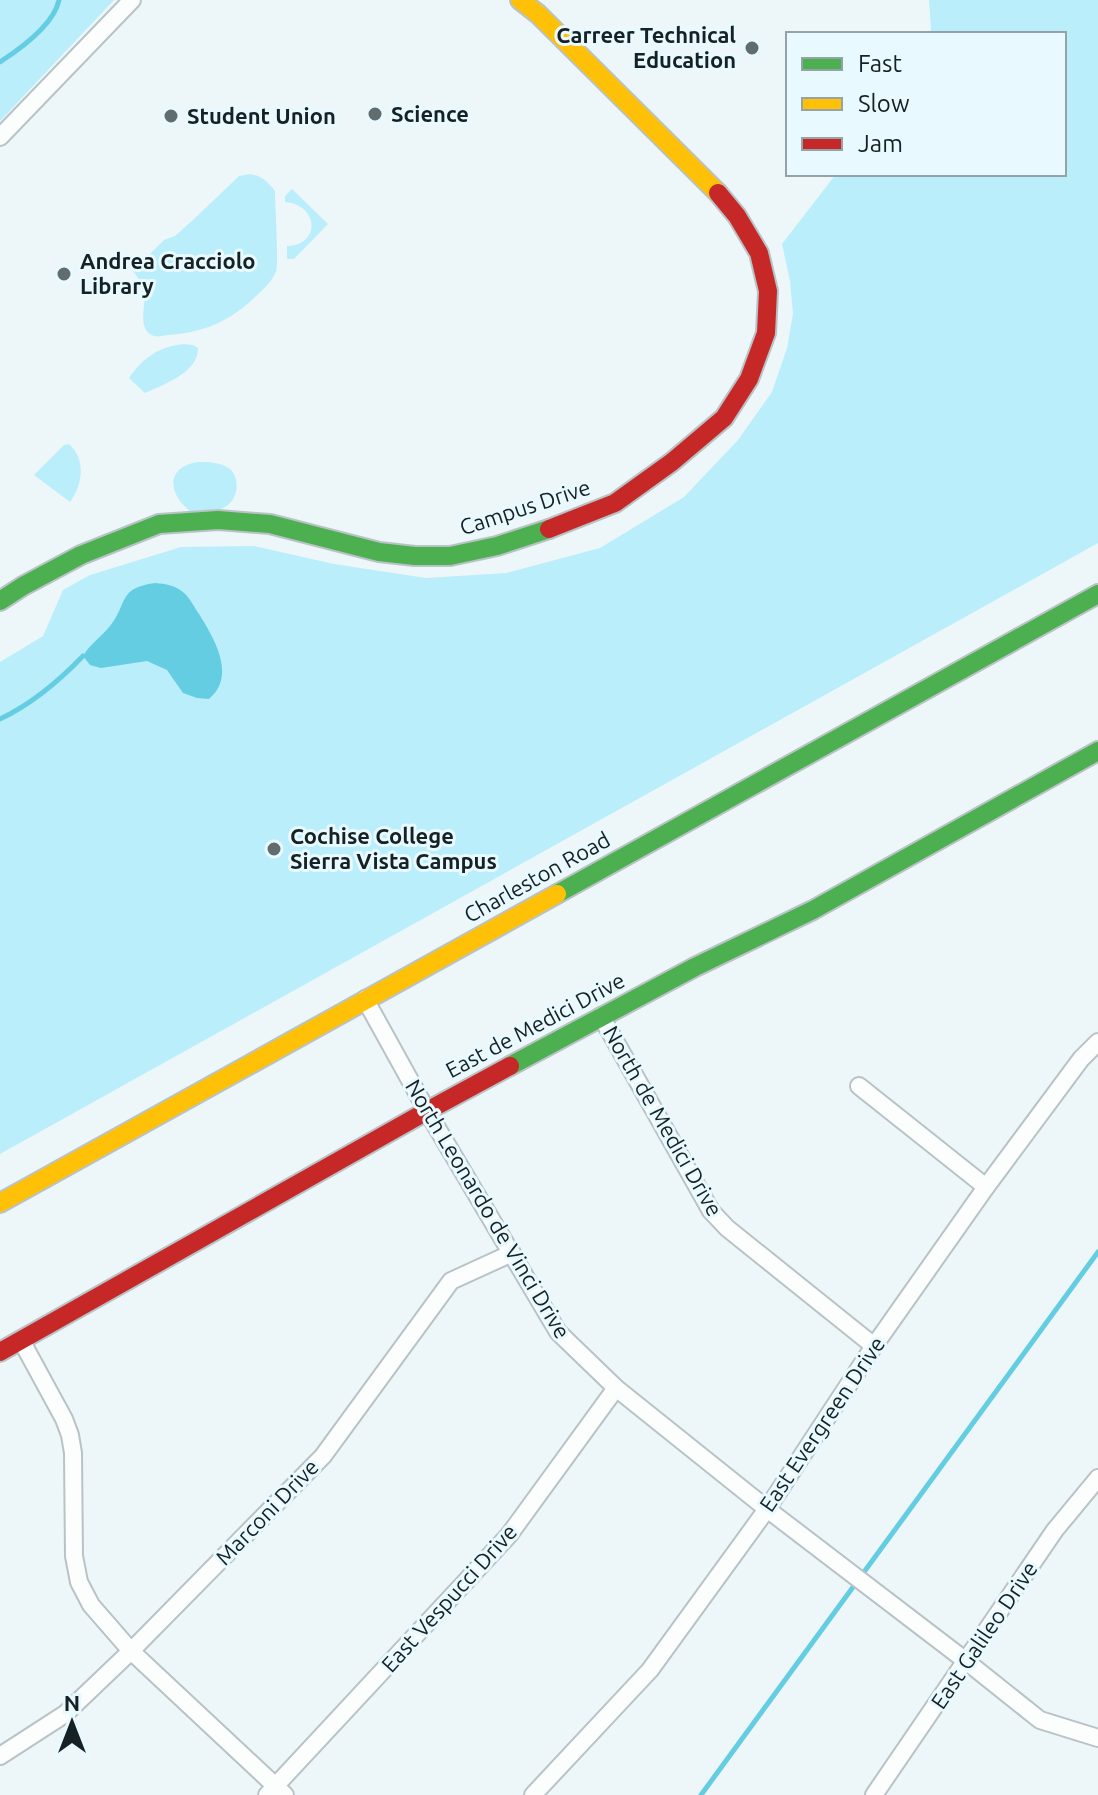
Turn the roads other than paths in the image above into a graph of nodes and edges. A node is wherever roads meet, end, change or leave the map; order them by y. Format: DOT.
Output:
graph roads {
  1 [pos="132,0"];
  2 [pos="520,0"];
  3 [pos="0,137"];
  4 [pos="1098,594"];
  5 [pos="0,601"];
  6 [pos="1098,751"];
  7 [pos="365,999"];
  8 [pos="601,1016"];
  9 [pos="1098,1042"];
  10 [pos="859,1086"];
  11 [pos="427,1111"];
  12 [pos="986,1187"];
  13 [pos="0,1203"];
  14 [pos="512,1253"];
  15 [pos="21,1340"];
  16 [pos="874,1346"];
  17 [pos="0,1352"];
  18 [pos="616,1388"];
  19 [pos="1098,1478"];
  20 [pos="767,1509"];
  21 [pos="131,1651"];
  22 [pos="966,1661"];
  23 [pos="1098,1738"];
  24 [pos="0,1756"];
  25 [pos="276,1792"];
  26 [pos="533,1795"];
  27 [pos="874,1795"];
  1 -- 3 [label="street"];
  2 -- 5 [label="street, Campus Drive"];
  4 -- 7 [label="street, Charleston Road"];
  6 -- 8 [label="street, East de Medici Drive"];
  7 -- 11 [label="street, North Leonardo de Vinci Drive"];
  7 -- 13 [label="street, Charleston Road"];
  8 -- 11 [label="street, East de Medici Drive"];
  8 -- 16 [label="street, North de Medici Drive"];
  9 -- 12 [label="street, East Evergreen Drive"];
  10 -- 12 [label="street"];
  11 -- 14 [label="street, North Leonardo de Vinci Drive"];
  11 -- 15 [label="street, East de Medici Drive"];
  12 -- 16 [label="street, East Evergreen Drive"];
  14 -- 18 [label="street, North Leonardo de Vinci Drive"];
  14 -- 21 [label="street, Marconi Drive"];
  15 -- 17 [label="street, East de Medici Drive"];
  15 -- 21 [label="street"];
  16 -- 20 [label="street, East Evergreen Drive"];
  18 -- 20 [label="street, North Leonardo de Vinci Drive"];
  18 -- 25 [label="street, East Vespucci Drive"];
  19 -- 22 [label="street, East Galileo Drive"];
  20 -- 22 [label="street, North Leonardo de Vinci Drive"];
  20 -- 26 [label="street, East Evergreen Drive"];
  21 -- 24 [label="street, Marconi Drive"];
  21 -- 25 [label="street"];
  22 -- 23 [label="street, North Leonardo de Vinci Drive"];
  22 -- 27 [label="street, East Galileo Drive"];
}
